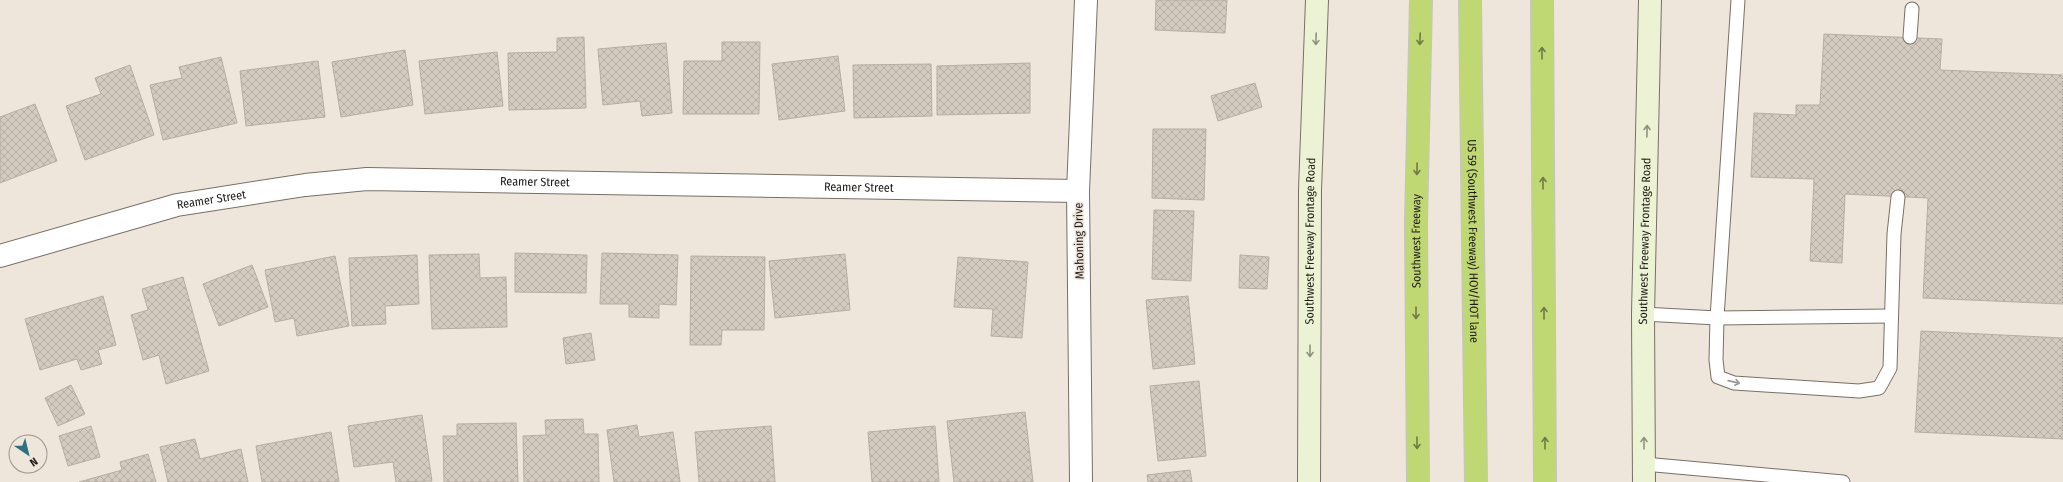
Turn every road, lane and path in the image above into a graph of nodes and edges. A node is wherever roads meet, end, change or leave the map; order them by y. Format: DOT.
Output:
graph roads {
  1 [pos="1086,0"];
  2 [pos="1317,0"];
  3 [pos="1421,0"];
  4 [pos="1470,0"];
  5 [pos="1542,0"];
  6 [pos="1650,0"];
  7 [pos="1738,0"];
  8 [pos="1912,9"];
  9 [pos="1910,37"];
  10 [pos="1078,191"];
  11 [pos="1898,197"];
  12 [pos="0,256"];
  13 [pos="1643,314"];
  14 [pos="1891,316"];
  15 [pos="1717,318"];
  16 [pos="1644,473"];
  17 [pos="1727,477"];
  18 [pos="1081,482"];
  19 [pos="1310,482"];
  20 [pos="1418,482"];
  21 [pos="1476,482"];
  22 [pos="1545,482"];
  23 [pos="1843,482"];
  1 -- 10 [label="street, Mahoning Drive"];
  2 -- 19 [label="main road, Southwest Freeway Frontage Road, one-way"];
  3 -- 20 [label="highway, Southwest Freeway, one-way"];
  4 -- 21 [label="highway, US 59 (Southwest Freeway) HOV/HOT lane"];
  22 -- 5 [label="highway, one-way"];
  13 -- 6 [label="main road, Southwest Freeway Frontage Road, one-way"];
  7 -- 15 [label="lane"];
  8 -- 9 [label="lane"];
  10 -- 12 [label="street, Reamer Street"];
  10 -- 18 [label="street, Mahoning Drive"];
  11 -- 14 [label="lane"];
  13 -- 15 [label="lane"];
  16 -- 13 [label="main road, Southwest Freeway Frontage Road, one-way"];
  14 -- 15 [label="lane"];
  15 -- 14 [label="lane, one-way"];
  16 -- 17 [label="lane"];
  17 -- 23 [label="lane"];
}
